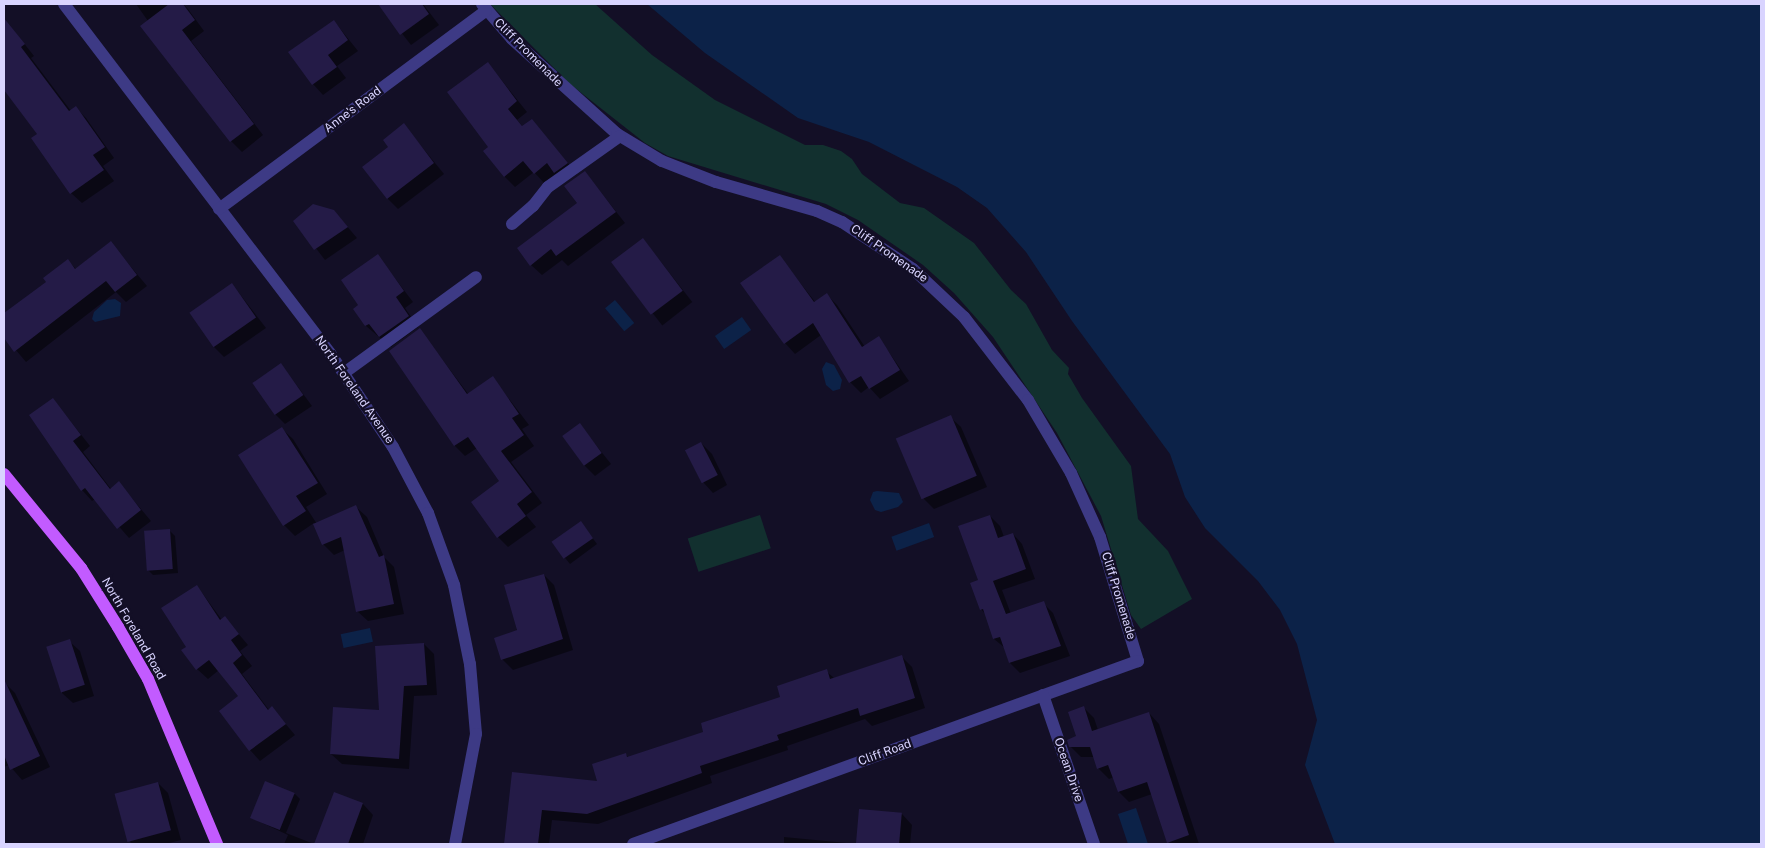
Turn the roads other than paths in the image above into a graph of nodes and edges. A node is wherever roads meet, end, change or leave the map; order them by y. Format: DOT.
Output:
graph roads {
  1 [pos="64,4"];
  2 [pos="484,7"];
  3 [pos="620,136"];
  4 [pos="219,209"];
  5 [pos="512,224"];
  6 [pos="476,277"];
  7 [pos="344,373"];
  8 [pos="4,474"];
  9 [pos="1138,661"];
  10 [pos="1043,695"];
  11 [pos="217,844"];
  12 [pos="455,844"];
  13 [pos="633,844"];
  14 [pos="1094,844"];
  1 -- 4 [label="street, North Foreland Avenue"];
  2 -- 3 [label="street, Cliff Promenade"];
  2 -- 4 [label="street, Anne's Road"];
  3 -- 5 [label="street"];
  3 -- 9 [label="street, Cliff Promenade"];
  4 -- 7 [label="street, North Foreland Avenue"];
  6 -- 7 [label="street"];
  7 -- 12 [label="street, North Foreland Avenue"];
  8 -- 11 [label="main road, North Foreland Road"];
  9 -- 10 [label="street, Cliff Road"];
  10 -- 13 [label="street, Cliff Road"];
  10 -- 14 [label="street, Ocean Drive"];
}
